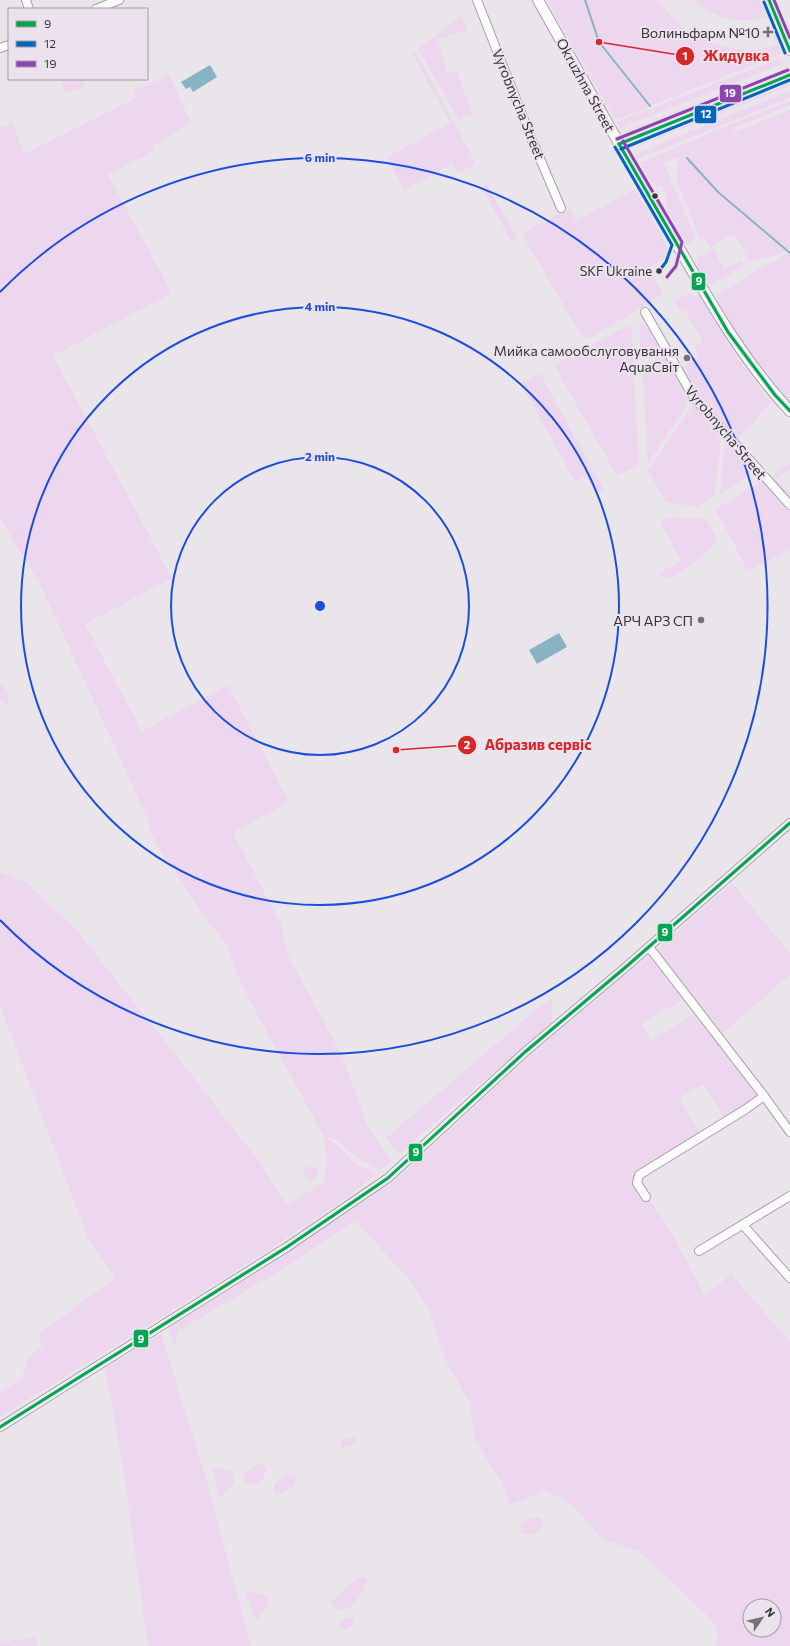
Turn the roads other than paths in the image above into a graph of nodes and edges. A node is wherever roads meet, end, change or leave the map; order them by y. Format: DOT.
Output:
graph roads {
  1 [pos="119,0"];
  2 [pos="477,0"];
  3 [pos="538,0"];
  4 [pos="769,0"];
  5 [pos="99,8"];
  6 [pos="790,51"];
  7 [pos="790,75"];
  8 [pos="619,144"];
  9 [pos="561,208"];
  10 [pos="645,312"];
  11 [pos="790,411"];
  12 [pos="790,505"];
  13 [pos="790,823"];
  14 [pos="649,947"];
  15 [pos="764,1096"];
  16 [pos="790,1132"];
  17 [pos="790,1196"];
  18 [pos="646,1197"];
  19 [pos="743,1225"];
  20 [pos="699,1251"];
  21 [pos="790,1278"];
  22 [pos="0,1427"];
  1 -- 5 [label="street"];
  2 -- 9 [label="street, Vyrobnycha Street"];
  3 -- 8 [label="main road, Okruzhna Street"];
  4 -- 6 [label="street"];
  7 -- 8 [label="street"];
  8 -- 11 [label="main road, Okruzhna Street"];
  10 -- 12 [label="street, Vyrobnycha Street"];
  13 -- 14 [label="street"];
  14 -- 15 [label="street"];
  14 -- 22 [label="street"];
  15 -- 16 [label="street"];
  15 -- 18 [label="street"];
  17 -- 19 [label="street"];
  19 -- 20 [label="street"];
  19 -- 21 [label="street"];
}
